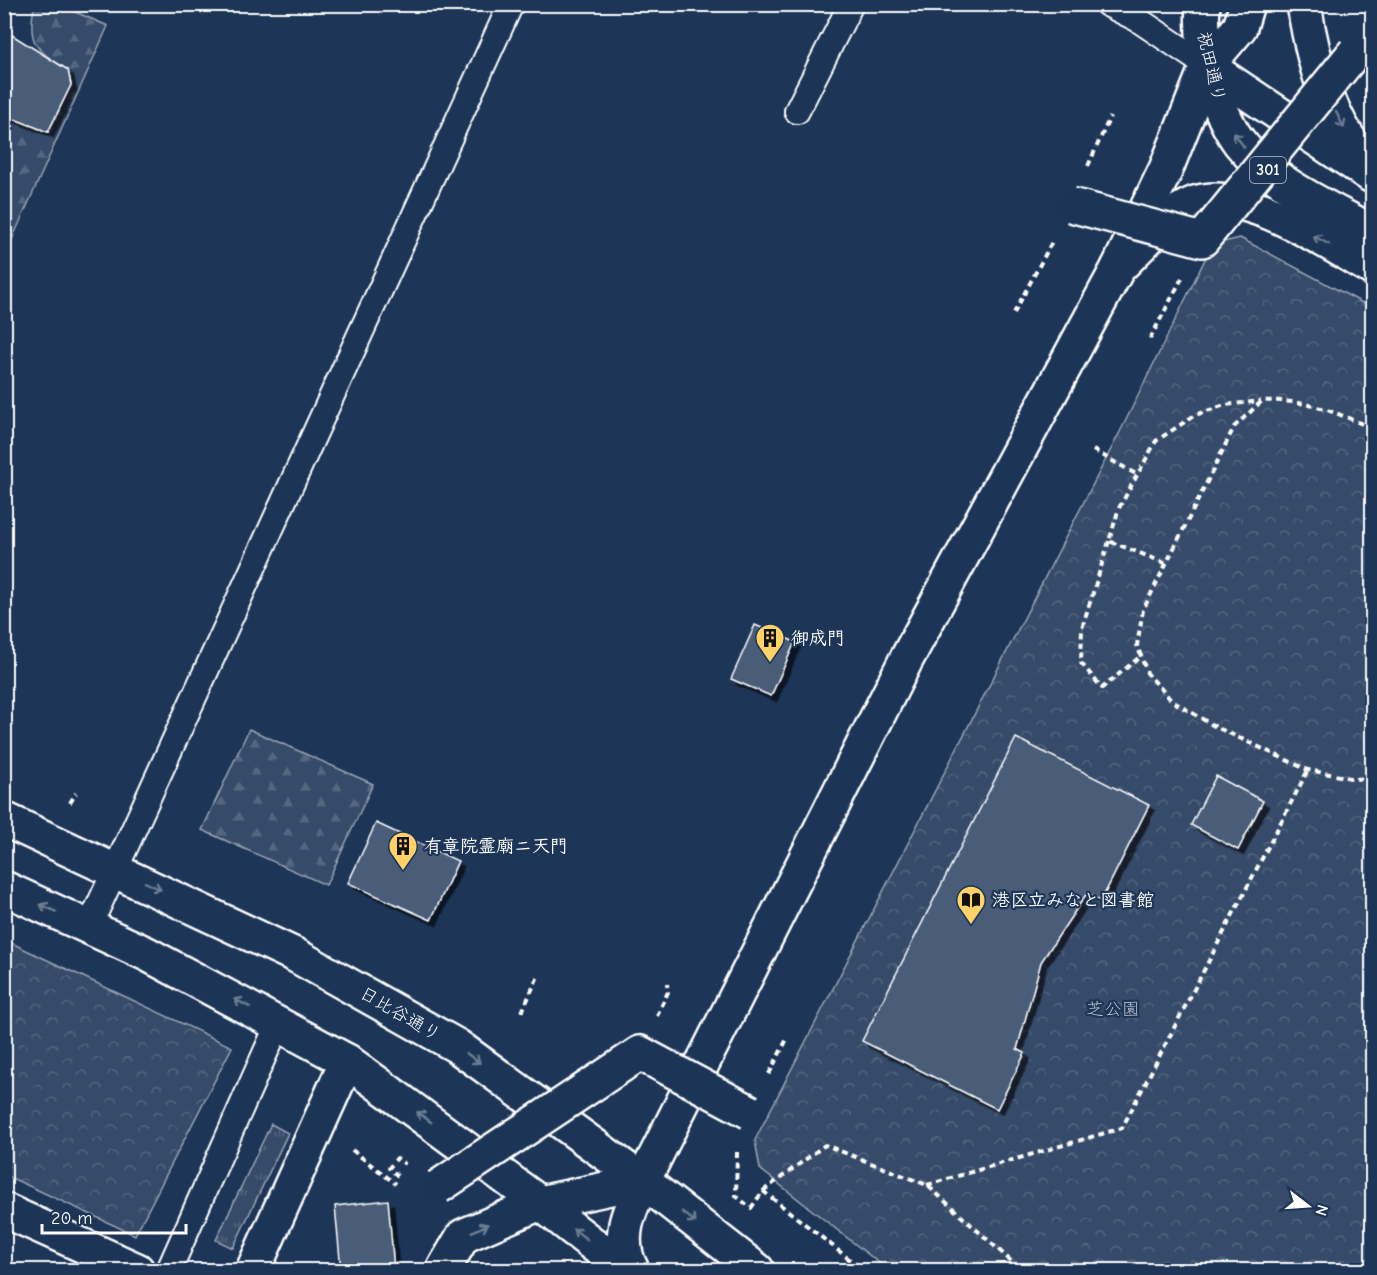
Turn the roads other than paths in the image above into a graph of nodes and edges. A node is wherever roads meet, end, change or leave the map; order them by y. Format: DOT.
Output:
graph roads {
  1 [pos="511,4"];
  2 [pos="851,4"];
  3 [pos="1107,4"];
  4 [pos="1203,4"];
  5 [pos="1247,4"];
  6 [pos="1304,4"];
  7 [pos="1355,52"];
  8 [pos="1207,66"];
  9 [pos="797,111"];
  10 [pos="1372,166"];
  11 [pos="1372,176"];
  12 [pos="1071,205"];
  13 [pos="1372,232"];
  14 [pos="1118,268"];
  15 [pos="1372,268"];
  16 [pos="4,819"];
  17 [pos="116,869"];
  18 [pos="4,888"];
  19 [pos="89,927"];
  20 [pos="279,1022"];
  21 [pos="348,1061"];
  22 [pos="744,1126"];
  23 [pos="643,1181"];
  24 [pos="438,1187"];
  25 [pos="540,1203"];
  26 [pos="4,1210"];
  27 [pos="137,1270"];
  28 [pos="169,1270"];
  29 [pos="253,1270"];
  30 [pos="443,1270"];
  31 [pos="626,1270"];
  32 [pos="632,1270"];
  33 [pos="757,1270"];
  1 -- 17 [label="lane"];
  2 -- 9 [label="lane"];
  3 -- 8 [label="lane"];
  4 -- 8 [label="main road, 祝田通り / 301"];
  5 -- 8 [label="main road"];
  6 -- 10 [label="main road, one-way"];
  7 -- 12 [label="main road, bridge"];
  8 -- 11 [label="main road"];
  13 -- 8 [label="main road, 祝田通り / 301, one-way"];
  8 -- 14 [label="main road"];
  15 -- 14 [label="main road, one-way"];
  14 -- 23 [label="main road"];
  16 -- 17 [label="main road, 日比谷通り"];
  17 -- 19 [label="lane"];
  17 -- 23 [label="main road, 日比谷通り, one-way"];
  19 -- 18 [label="main road, one-way"];
  20 -- 19 [label="main road, one-way"];
  20 -- 21 [label="main road"];
  20 -- 28 [label="lane"];
  25 -- 21 [label="main road, one-way"];
  21 -- 29 [label="main road"];
  22 -- 24 [label="main road, bridge"];
  23 -- 25 [label="main road"];
  23 -- 32 [label="main road"];
  23 -- 33 [label="main road, 日比谷通り, one-way"];
  30 -- 25 [label="main road, one-way"];
  31 -- 25 [label="main road, one-way"];
  26 -- 27 [label="main road"];
}
